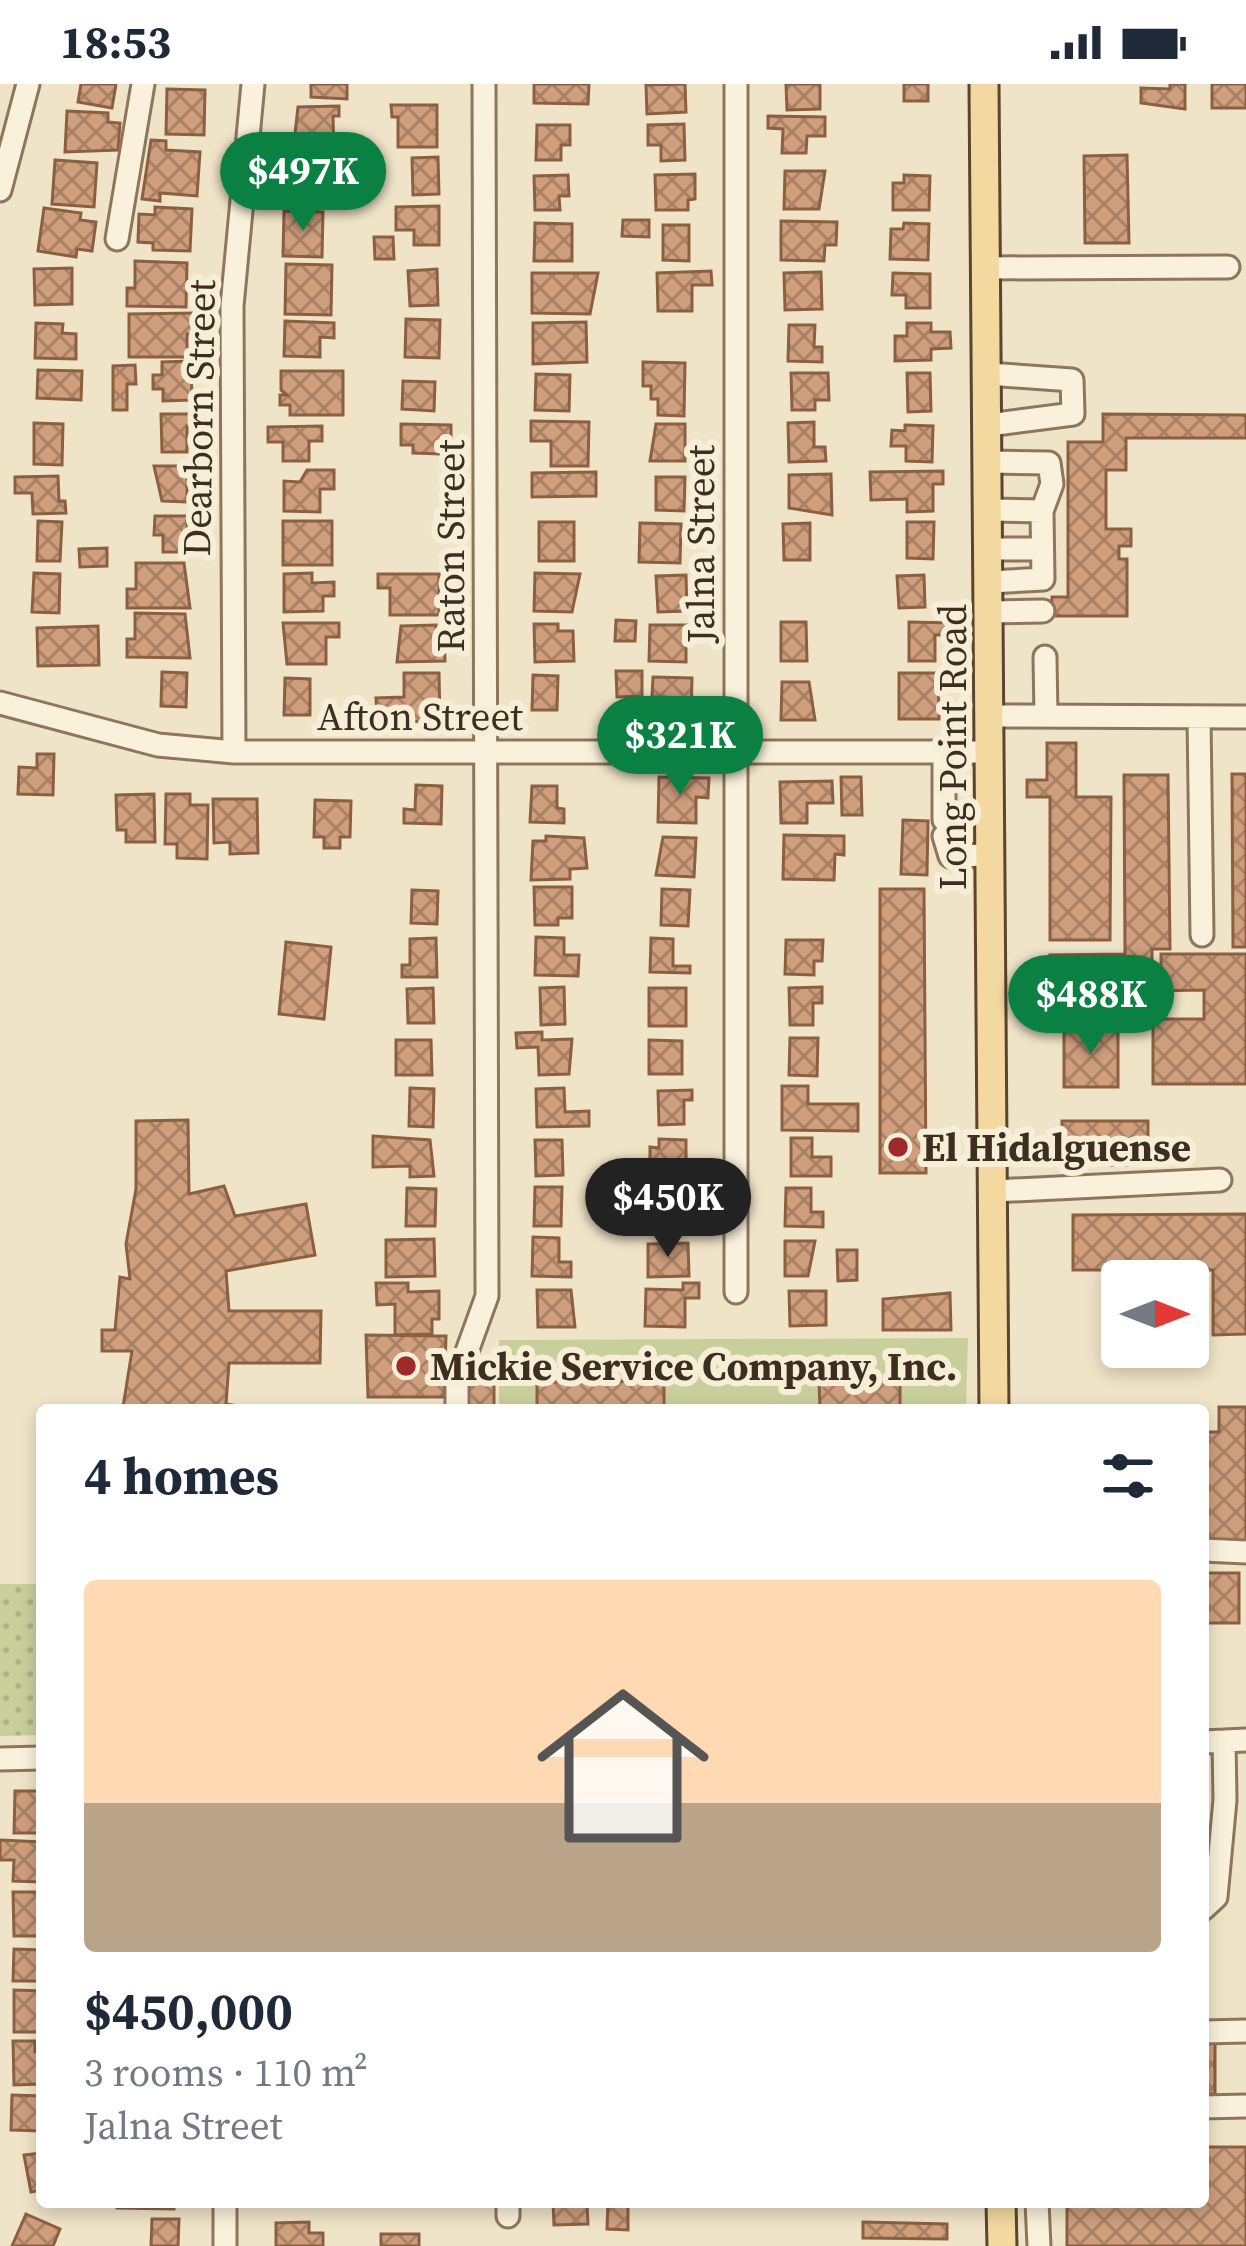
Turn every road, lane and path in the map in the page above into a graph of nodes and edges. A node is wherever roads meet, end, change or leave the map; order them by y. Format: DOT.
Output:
graph roads {
  1 [pos="28,84"];
  2 [pos="143,84"];
  3 [pos="253,84"];
  4 [pos="484,84"];
  5 [pos="736,84"];
  6 [pos="985,84"];
  7 [pos="0,190"];
  8 [pos="117,239"];
  9 [pos="1228,267"];
  10 [pos="987,268"];
  11 [pos="988,374"];
  12 [pos="989,425"];
  13 [pos="989,462"];
  14 [pos="990,510"];
  15 [pos="1042,511"];
  16 [pos="990,549"];
  17 [pos="1042,549"];
  18 [pos="990,582"];
  19 [pos="1043,611"];
  20 [pos="990,612"];
  21 [pos="1045,657"];
  22 [pos="0,703"];
  23 [pos="991,716"];
  24 [pos="1046,716"];
  25 [pos="1199,717"];
  26 [pos="1246,717"];
  27 [pos="486,751"];
  28 [pos="234,752"];
  29 [pos="944,752"];
  30 [pos="991,752"];
  31 [pos="736,753"];
  32 [pos="991,855"];
  33 [pos="1202,935"];
  34 [pos="1220,1180"];
  35 [pos="994,1191"];
  36 [pos="736,1292"];
  37 [pos="457,1404"];
  38 [pos="994,1404"];
  39 [pos="1209,1550"];
  40 [pos="1246,1552"];
  41 [pos="1224,1741"];
  42 [pos="0,1759"];
  43 [pos="36,1759"];
  44 [pos="1209,1904"];
  45 [pos="1246,2031"];
  46 [pos="1209,2032"];
  47 [pos="1246,2106"];
  48 [pos="1209,2107"];
  49 [pos="225,2208"];
  50 [pos="1001,2208"];
  51 [pos="1037,2208"];
  52 [pos="225,2246"];
  53 [pos="1002,2246"];
  54 [pos="1039,2246"];
  1 -- 7 [label="street"];
  2 -- 8 [label="street"];
  3 -- 28 [label="street, Dearborn Street"];
  4 -- 27 [label="street, Raton Street"];
  5 -- 31 [label="street, Jalna Street"];
  6 -- 10 [label="main road, Long Point Road"];
  9 -- 10 [label="street"];
  10 -- 11 [label="main road, Long Point Road"];
  11 -- 12 [label="main road, Long Point Road"];
  11 -- 12 [label="street"];
  12 -- 13 [label="main road, Long Point Road"];
  13 -- 14 [label="main road, Long Point Road"];
  13 -- 15 [label="street"];
  14 -- 15 [label="street"];
  14 -- 16 [label="main road, Long Point Road"];
  15 -- 17 [label="street"];
  16 -- 17 [label="street"];
  16 -- 18 [label="main road, Long Point Road"];
  17 -- 18 [label="street"];
  18 -- 20 [label="main road, Long Point Road"];
  19 -- 20 [label="street"];
  20 -- 23 [label="main road, Long Point Road"];
  21 -- 24 [label="street"];
  22 -- 28 [label="street, Afton Street"];
  23 -- 24 [label="street"];
  23 -- 30 [label="main road, Long Point Road"];
  24 -- 25 [label="street"];
  25 -- 26 [label="street"];
  25 -- 33 [label="street"];
  27 -- 28 [label="street, Afton Street"];
  27 -- 31 [label="street, Afton Street"];
  27 -- 37 [label="street, Raton Street"];
  29 -- 30 [label="street, Afton Street"];
  29 -- 31 [label="street, Afton Street"];
  29 -- 32 [label="street"];
  30 -- 32 [label="main road, Long Point Road"];
  31 -- 36 [label="street, Jalna Street"];
  32 -- 35 [label="main road, Long Point Road"];
  34 -- 35 [label="street"];
  35 -- 38 [label="main road, Long Point Road"];
  39 -- 40 [label="street"];
  41 -- 44 [label="street"];
  42 -- 43 [label="street"];
  45 -- 46 [label="street"];
  47 -- 48 [label="street"];
  49 -- 52 [label="street"];
  50 -- 53 [label="main road"];
  51 -- 54 [label="street"];
}
